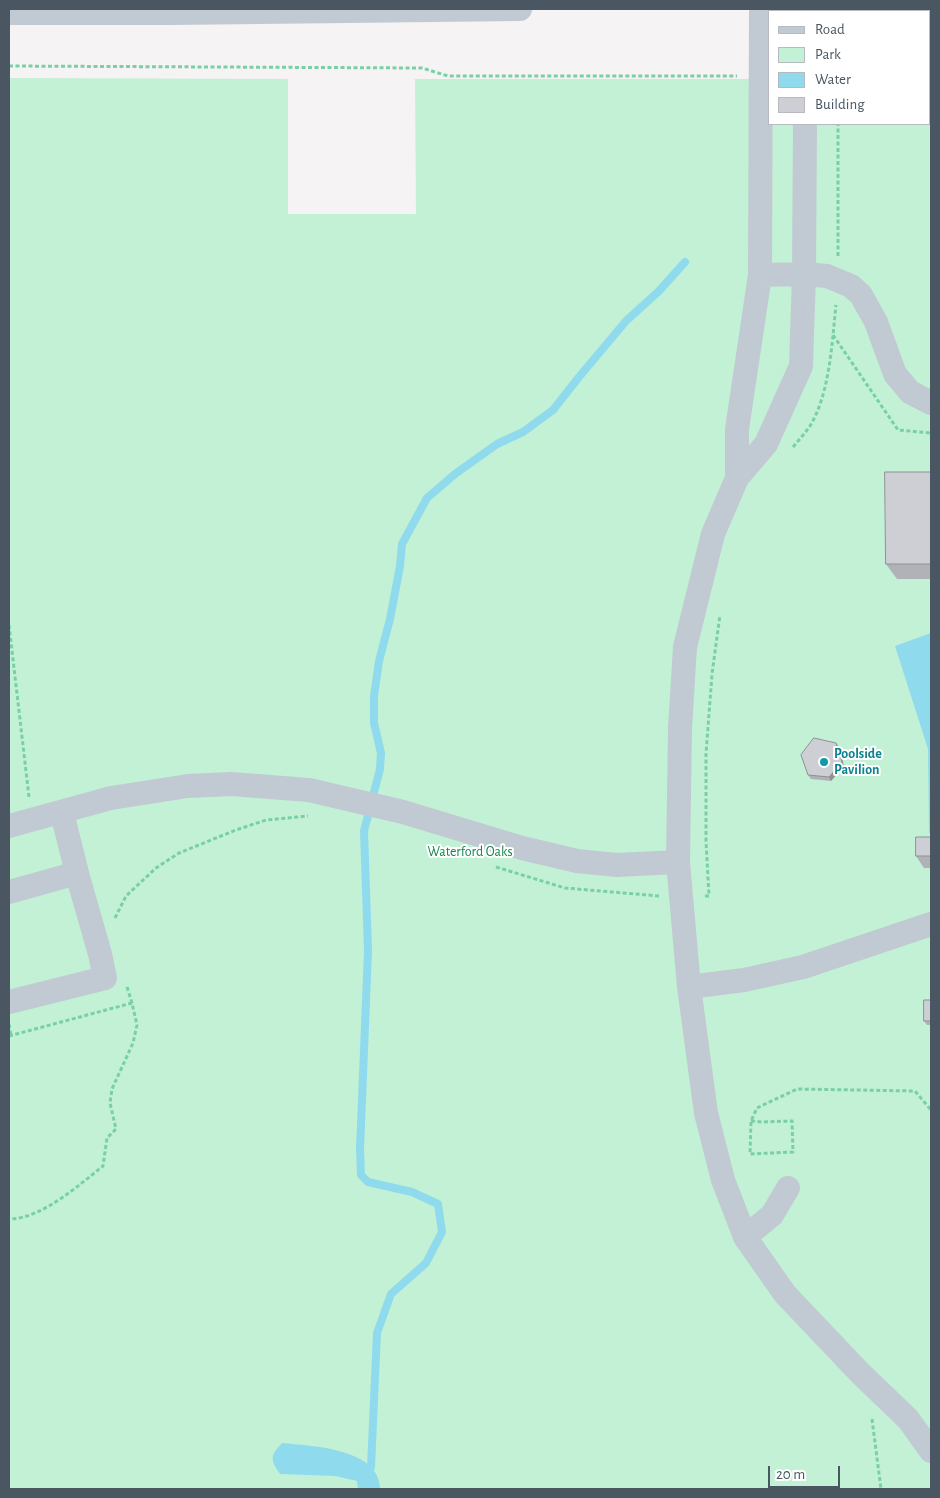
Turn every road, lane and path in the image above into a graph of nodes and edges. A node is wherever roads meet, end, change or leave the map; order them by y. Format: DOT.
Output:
graph roads {
  1 [pos="520,9"];
  2 [pos="760,9"];
  3 [pos="172,11"];
  4 [pos="9,13"];
  5 [pos="9,66"];
  6 [pos="760,75"];
  7 [pos="805,125"];
  8 [pos="838,125"];
  9 [pos="804,274"];
  10 [pos="760,275"];
  11 [pos="837,280"];
  12 [pos="833,335"];
  13 [pos="931,403"];
  14 [pos="931,433"];
  15 [pos="788,453"];
  16 [pos="737,478"];
  17 [pos="722,606"];
  18 [pos="9,625"];
  19 [pos="62,813"];
  20 [pos="311,816"];
  21 [pos="32,820"];
  22 [pos="9,826"];
  23 [pos="678,862"];
  24 [pos="489,865"];
  25 [pos="77,873"];
  26 [pos="9,892"];
  27 [pos="680,897"];
  28 [pos="931,924"];
  29 [pos="114,925"];
  30 [pos="127,985"];
  31 [pos="689,987"];
  32 [pos="9,1002"];
  33 [pos="132,1003"];
  34 [pos="9,1024"];
  35 [pos="10,1036"];
  36 [pos="931,1110"];
  37 [pos="751,1121"];
  38 [pos="788,1188"];
  39 [pos="9,1219"];
  40 [pos="745,1237"];
  41 [pos="931,1451"];
  1 -- 3 [label="street"];
  2 -- 6 [label="street"];
  3 -- 4 [label="street"];
  5 -- 6 [label="path"];
  6 -- 10 [label="street"];
  7 -- 9 [label="street"];
  8 -- 11 [label="path"];
  9 -- 10 [label="street"];
  9 -- 11 [label="street"];
  9 -- 16 [label="street"];
  10 -- 16 [label="street"];
  11 -- 12 [label="path"];
  11 -- 13 [label="street"];
  12 -- 14 [label="path"];
  12 -- 15 [label="path"];
  16 -- 23 [label="street"];
  17 -- 27 [label="path"];
  18 -- 21 [label="path"];
  19 -- 21 [label="street"];
  19 -- 23 [label="street"];
  19 -- 25 [label="street"];
  20 -- 29 [label="path"];
  21 -- 22 [label="street"];
  23 -- 27 [label="street"];
  24 -- 27 [label="path"];
  25 -- 26 [label="street"];
  25 -- 32 [label="street"];
  27 -- 31 [label="street"];
  28 -- 31 [label="street"];
  30 -- 33 [label="path"];
  31 -- 40 [label="street"];
  33 -- 35 [label="path"];
  33 -- 39 [label="path"];
  34 -- 35 [label="path"];
  36 -- 37 [label="path"];
  37 -- 37 [label="path"];
  38 -- 40 [label="street"];
  40 -- 41 [label="street"];
}
